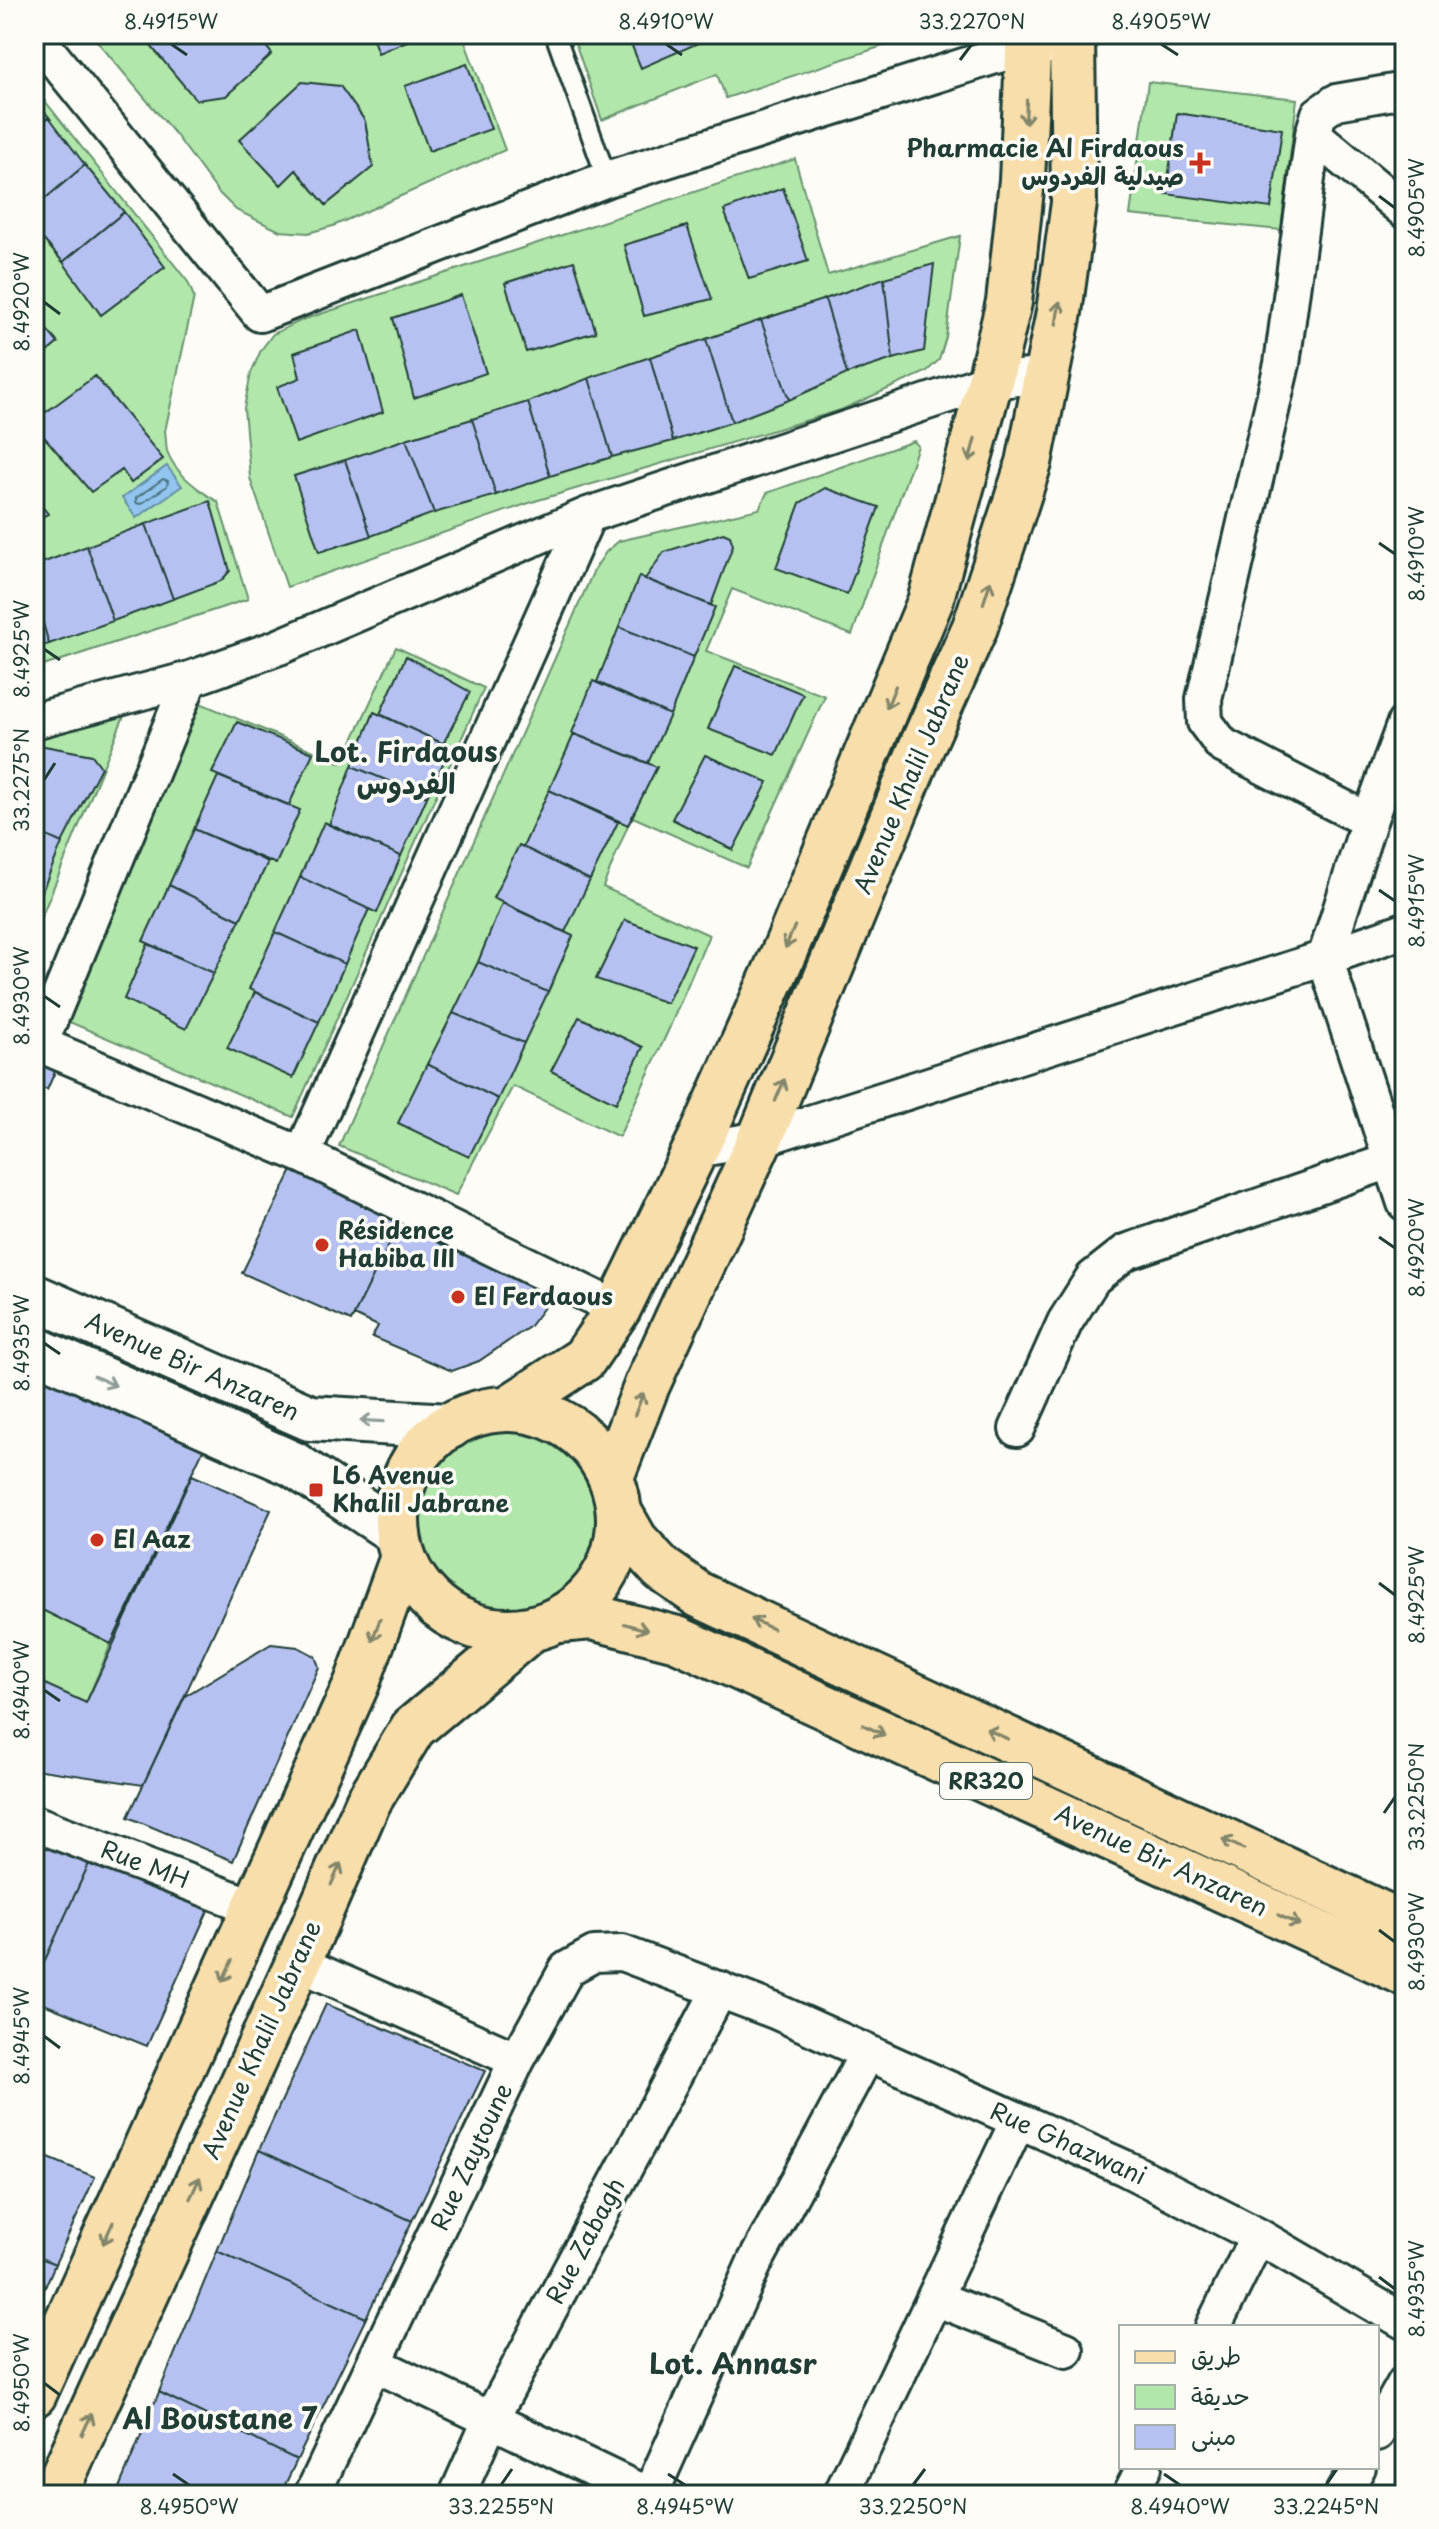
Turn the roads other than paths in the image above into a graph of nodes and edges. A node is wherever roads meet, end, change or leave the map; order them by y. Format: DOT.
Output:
graph roads {
  1 [pos="34,34"];
  2 [pos="555,34"];
  3 [pos="1030,39"];
  4 [pos="1073,41"];
  5 [pos="1405,90"];
  6 [pos="1313,134"];
  7 [pos="607,179"];
  8 [pos="1405,211"];
  9 [pos="1048,375"];
  10 [pos="990,381"];
  11 [pos="588,515"];
  12 [pos="917,636"];
  13 [pos="966,646"];
  14 [pos="190,679"];
  15 [pos="34,721"];
  16 [pos="1405,723"];
  17 [pos="1369,821"];
  18 [pos="1405,930"];
  19 [pos="1325,958"];
  20 [pos="37,1043"];
  21 [pos="760,1139"];
  22 [pos="695,1150"];
  23 [pos="302,1155"];
  24 [pos="1390,1161"];
  25 [pos="1405,1203"];
  26 [pos="34,1297"];
  27 [pos="618,1309"];
  28 [pos="34,1349"];
  29 [pos="507,1409"];
  30 [pos="450,1426"];
  31 [pos="1017,1429"];
  32 [pos="615,1494"];
  33 [pos="400,1545"];
  34 [pos="545,1625"];
  35 [pos="34,1823"];
  36 [pos="256,1908"];
  37 [pos="1405,1925"];
  38 [pos="298,1963"];
  39 [pos="1405,1973"];
  40 [pos="720,1989"];
  41 [pos="867,2054"];
  42 [pos="517,2060"];
  43 [pos="1018,2121"];
  44 [pos="1258,2236"];
  45 [pos="935,2298"];
  46 [pos="1405,2322"];
  47 [pos="1214,2325"];
  48 [pos="1066,2350"];
  49 [pos="375,2364"];
  50 [pos="1405,2383"];
  51 [pos="34,2394"];
  52 [pos="491,2419"];
  53 [pos="1379,2429"];
  54 [pos="1143,2469"];
  55 [pos="1357,2469"];
  56 [pos="54,2495"];
  57 [pos="312,2495"];
  58 [pos="457,2495"];
  59 [pos="649,2495"];
  60 [pos="841,2495"];
  61 [pos="1130,2495"];
  62 [pos="1342,2495"];
  1 -- 7 [label="street"];
  2 -- 7 [label="lane"];
  3 -- 4 [label="street"];
  3 -- 7 [label="street"];
  3 -- 10 [label="main road, Avenue Khalil Jabrane, one-way"];
  9 -- 4 [label="main road, Avenue Khalil Jabrane, one-way"];
  5 -- 6 [label="street"];
  6 -- 8 [label="street"];
  6 -- 17 [label="street"];
  9 -- 10 [label="street"];
  13 -- 9 [label="main road, Avenue Khalil Jabrane, one-way"];
  10 -- 11 [label="street"];
  10 -- 12 [label="main road, Avenue Khalil Jabrane, one-way"];
  11 -- 14 [label="street"];
  11 -- 23 [label="street"];
  12 -- 13 [label="main road"];
  12 -- 22 [label="main road, Avenue Khalil Jabrane, one-way"];
  21 -- 13 [label="main road, Avenue Khalil Jabrane, one-way"];
  14 -- 15 [label="street"];
  14 -- 20 [label="street"];
  16 -- 17 [label="street"];
  17 -- 19 [label="street"];
  18 -- 19 [label="street"];
  19 -- 21 [label="street"];
  19 -- 24 [label="street"];
  20 -- 23 [label="street"];
  21 -- 22 [label="street"];
  32 -- 21 [label="main road, Avenue Khalil Jabrane, one-way"];
  22 -- 27 [label="main road, Avenue Khalil Jabrane"];
  23 -- 27 [label="street"];
  24 -- 25 [label="street"];
  24 -- 31 [label="street"];
  30 -- 26 [label="main road, Avenue Bir Anzaren / RR320, one-way"];
  27 -- 29 [label="main road, Avenue Khalil Jabrane"];
  28 -- 33 [label="main road, Avenue Bir Anzaren / RR320, one-way"];
  29 -- 30 [label="main road, RR320"];
  29 -- 32 [label="main road, RR320"];
  30 -- 33 [label="main road, RR320"];
  32 -- 34 [label="main road"];
  37 -- 32 [label="main road, Avenue Bir Anzaren / RR320, one-way"];
  33 -- 34 [label="main road, RR320"];
  33 -- 36 [label="main road, one-way"];
  38 -- 34 [label="main road, Avenue Khalil Jabrane, one-way"];
  34 -- 39 [label="main road, Avenue Bir Anzaren / RR320, one-way"];
  35 -- 36 [label="street, Rue MH"];
  36 -- 51 [label="main road, one-way"];
  38 -- 42 [label="street"];
  56 -- 38 [label="main road, Avenue Khalil Jabrane, one-way"];
  40 -- 41 [label="street, Rue Ghazwani"];
  40 -- 42 [label="street, Rue Zaytoune"];
  40 -- 52 [label="street, Rue Zabagh"];
  41 -- 43 [label="street, Rue Ghazwani"];
  41 -- 59 [label="street"];
  42 -- 49 [label="street, Rue Zaytoune"];
  43 -- 44 [label="street, Rue Ghazwani"];
  43 -- 45 [label="street"];
  44 -- 46 [label="street, Rue Ghazwani"];
  44 -- 47 [label="street"];
  45 -- 48 [label="street"];
  45 -- 60 [label="street"];
  49 -- 52 [label="street"];
  49 -- 57 [label="street, Rue Zaytoune"];
  50 -- 53 [label="street"];
  52 -- 58 [label="street, Rue Zabagh"];
  52 -- 59 [label="street"];
  54 -- 61 [label="street"];
  55 -- 62 [label="street"];
}
